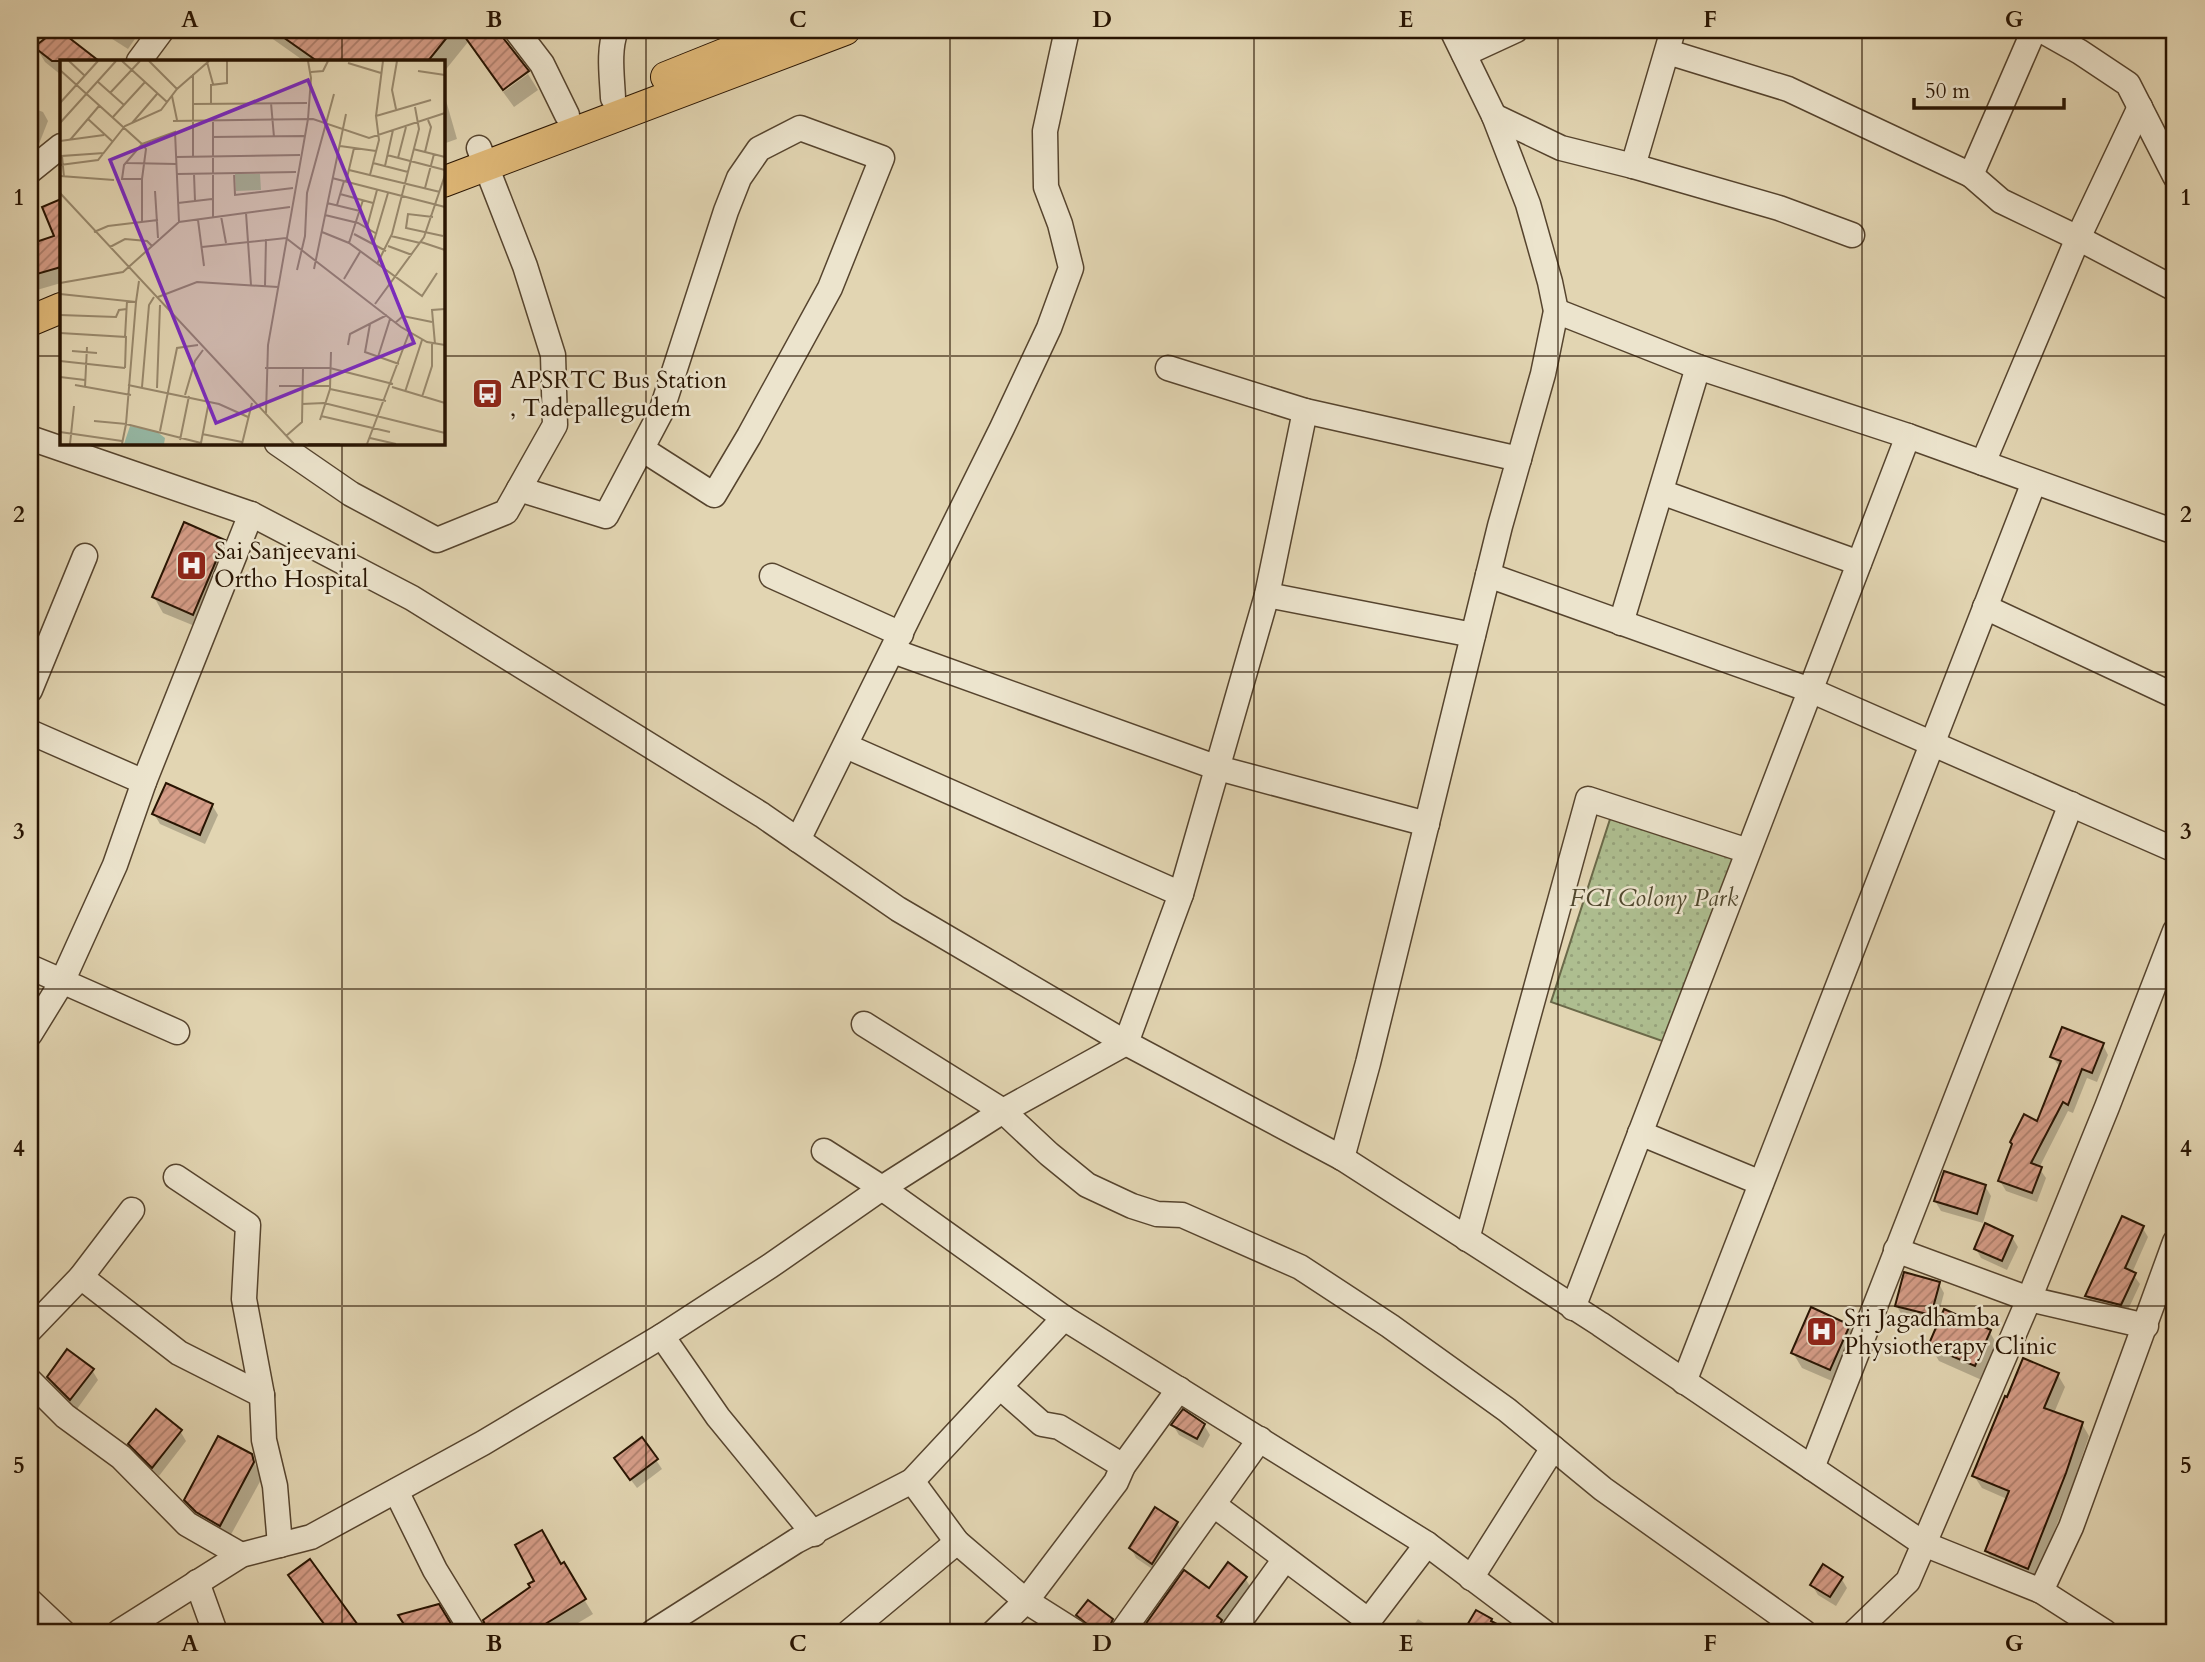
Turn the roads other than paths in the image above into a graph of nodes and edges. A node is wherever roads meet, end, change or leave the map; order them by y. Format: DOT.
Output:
graph roads {
  1 [pos="162,30"];
  2 [pos="516,30"];
  3 [pos="616,30"];
  4 [pos="783,30"];
  5 [pos="845,30"];
  6 [pos="1067,30"];
  7 [pos="1452,30"];
  8 [pos="1516,30"];
  9 [pos="2035,30"];
  10 [pos="2041,30"];
  11 [pos="1671,41"];
  12 [pos="1464,54"];
  13 [pos="140,60"];
  14 [pos="613,98"];
  15 [pos="2140,107"];
  16 [pos="567,115"];
  17 [pos="1494,116"];
  18 [pos="60,147"];
  19 [pos="482,157"];
  20 [pos="444,161"];
  21 [pos="1633,166"];
  22 [pos="30,171"];
  23 [pos="1971,175"];
  24 [pos="2175,176"];
  25 [pos="444,181"];
  26 [pos="1852,235"];
  27 [pos="2078,238"];
  28 [pos="2175,289"];
  29 [pos="1556,311"];
  30 [pos="1698,367"];
  31 [pos="1168,368"];
  32 [pos="1305,411"];
  33 [pos="1908,436"];
  34 [pos="30,438"];
  35 [pos="278,444"];
  36 [pos="642,449"];
  37 [pos="1518,459"];
  38 [pos="1983,463"];
  39 [pos="2034,482"];
  40 [pos="519,489"];
  41 [pos="1661,492"];
  42 [pos="251,514"];
  43 [pos="2175,532"];
  44 [pos="85,556"];
  45 [pos="1859,563"];
  46 [pos="1488,575"];
  47 [pos="772,576"];
  48 [pos="1267,596"];
  49 [pos="1985,607"];
  50 [pos="1621,623"];
  51 [pos="1473,635"];
  52 [pos="897,643"];
  53 [pos="30,690"];
  54 [pos="1810,690"];
  55 [pos="2175,696"];
  56 [pos="30,732"];
  57 [pos="1931,743"];
  58 [pos="846,746"];
  59 [pos="1218,768"];
  60 [pos="144,782"];
  61 [pos="2071,804"];
  62 [pos="1427,824"];
  63 [pos="798,840"];
  64 [pos="2175,850"];
  65 [pos="1748,851"];
  66 [pos="1181,894"];
  67 [pos="2175,931"];
  68 [pos="30,967"];
  69 [pos="62,982"];
  70 [pos="864,1024"];
  71 [pos="177,1032"];
  72 [pos="30,1034"];
  73 [pos="1126,1043"];
  74 [pos="1003,1111"];
  75 [pos="1640,1133"];
  76 [pos="824,1151"];
  77 [pos="1342,1158"];
  78 [pos="176,1177"];
  79 [pos="1761,1183"];
  80 [pos="882,1188"];
  81 [pos="132,1210"];
  82 [pos="1467,1239"];
  83 [pos="2175,1242"];
  84 [pos="1896,1250"];
  85 [pos="81,1277"];
  86 [pos="2029,1299"];
  87 [pos="1573,1308"];
  88 [pos="1064,1318"];
  89 [pos="2146,1326"];
  90 [pos="30,1330"];
  91 [pos="662,1336"];
  92 [pos="30,1381"];
  93 [pos="1684,1382"];
  94 [pos="1000,1387"];
  95 [pos="1180,1389"];
  96 [pos="262,1395"];
  97 [pos="1260,1439"];
  98 [pos="1553,1448"];
  99 [pos="1123,1466"];
  100 [pos="1812,1468"];
  101 [pos="912,1481"];
  102 [pos="396,1491"];
  103 [pos="1214,1505"];
  104 [pos="814,1534"];
  105 [pos="957,1542"];
  106 [pos="1426,1544"];
  107 [pos="1924,1544"];
  108 [pos="279,1545"];
  109 [pos="241,1555"];
  110 [pos="1285,1559"];
  111 [pos="1471,1578"];
  112 [pos="197,1582"];
  113 [pos="2041,1591"];
  114 [pos="30,1601"];
  115 [pos="1026,1601"];
  116 [pos="1364,1627"];
  117 [pos="669,1628"];
  118 [pos="63,1632"];
  119 [pos="119,1632"];
  120 [pos="215,1632"];
  121 [pos="473,1632"];
  122 [pos="849,1632"];
  123 [pos="994,1632"];
  124 [pos="1075,1632"];
  125 [pos="1122,1632"];
  126 [pos="1232,1632"];
  127 [pos="1544,1632"];
  128 [pos="1804,1632"];
  129 [pos="1855,1632"];
  130 [pos="2105,1632"];
  1 -- 13 [label="street"];
  2 -- 16 [label="street"];
  3 -- 14 [label="street"];
  4 -- 14 [label="main road"];
  5 -- 19 [label="main road"];
  6 -- 52 [label="street"];
  7 -- 12 [label="street"];
  8 -- 12 [label="street"];
  9 -- 23 [label="street"];
  10 -- 15 [label="street"];
  11 -- 21 [label="street"];
  11 -- 23 [label="street"];
  12 -- 17 [label="street"];
  14 -- 16 [label="main road"];
  15 -- 24 [label="street"];
  15 -- 27 [label="street"];
  16 -- 19 [label="main road"];
  17 -- 21 [label="street"];
  17 -- 29 [label="street"];
  18 -- 22 [label="street"];
  19 -- 20 [label="main road"];
  19 -- 25 [label="main road"];
  19 -- 40 [label="street"];
  21 -- 26 [label="street"];
  23 -- 27 [label="street"];
  27 -- 28 [label="street"];
  27 -- 38 [label="street"];
  29 -- 30 [label="street"];
  29 -- 37 [label="street"];
  30 -- 33 [label="street"];
  30 -- 41 [label="street"];
  31 -- 32 [label="street"];
  32 -- 37 [label="street"];
  32 -- 48 [label="street"];
  33 -- 38 [label="street"];
  33 -- 45 [label="street"];
  34 -- 42 [label="street"];
  35 -- 40 [label="street"];
  36 -- 36 [label="street"];
  36 -- 40 [label="street"];
  37 -- 46 [label="street"];
  38 -- 39 [label="street"];
  39 -- 43 [label="street"];
  39 -- 49 [label="street"];
  41 -- 45 [label="street"];
  41 -- 50 [label="street"];
  42 -- 60 [label="street"];
  42 -- 63 [label="street"];
  44 -- 53 [label="street"];
  45 -- 54 [label="street"];
  46 -- 50 [label="street"];
  46 -- 51 [label="street"];
  47 -- 52 [label="street"];
  48 -- 51 [label="street"];
  48 -- 59 [label="street"];
  49 -- 55 [label="street"];
  49 -- 57 [label="street"];
  50 -- 54 [label="street"];
  51 -- 62 [label="street"];
  52 -- 58 [label="street"];
  52 -- 59 [label="street"];
  54 -- 57 [label="street"];
  54 -- 65 [label="street"];
  56 -- 60 [label="street"];
  57 -- 61 [label="street"];
  57 -- 79 [label="street"];
  58 -- 63 [label="street"];
  58 -- 66 [label="street"];
  59 -- 62 [label="street"];
  59 -- 66 [label="street"];
  60 -- 69 [label="street"];
  61 -- 64 [label="street"];
  61 -- 84 [label="street"];
  62 -- 77 [label="street"];
  63 -- 73 [label="street"];
  65 -- 75 [label="street"];
  65 -- 82 [label="street"];
  66 -- 73 [label="street"];
  67 -- 86 [label="street"];
  68 -- 69 [label="street"];
  69 -- 71 [label="street"];
  69 -- 72 [label="street"];
  70 -- 74 [label="street"];
  73 -- 74 [label="street"];
  73 -- 77 [label="street"];
  74 -- 80 [label="street"];
  74 -- 98 [label="street"];
  75 -- 79 [label="street"];
  75 -- 87 [label="street"];
  76 -- 80 [label="street"];
  77 -- 82 [label="street"];
  78 -- 96 [label="street"];
  79 -- 93 [label="street"];
  80 -- 88 [label="street"];
  80 -- 91 [label="street"];
  81 -- 85 [label="street"];
  82 -- 87 [label="street"];
  83 -- 89 [label="street"];
  84 -- 86 [label="street"];
  84 -- 100 [label="street"];
  85 -- 90 [label="street"];
  85 -- 96 [label="street"];
  86 -- 89 [label="street"];
  86 -- 107 [label="street"];
  87 -- 93 [label="street"];
  88 -- 94 [label="street"];
  88 -- 95 [label="street"];
  89 -- 113 [label="street"];
  91 -- 102 [label="street"];
  91 -- 104 [label="street"];
  92 -- 109 [label="street"];
  93 -- 100 [label="street"];
  94 -- 99 [label="street"];
  94 -- 101 [label="street"];
  95 -- 97 [label="street"];
  95 -- 99 [label="street"];
  96 -- 108 [label="street"];
  97 -- 103 [label="street"];
  97 -- 106 [label="street"];
  98 -- 111 [label="street"];
  98 -- 128 [label="street"];
  99 -- 115 [label="street"];
  100 -- 107 [label="street"];
  101 -- 104 [label="street"];
  101 -- 105 [label="street"];
  102 -- 108 [label="street"];
  102 -- 121 [label="street"];
  103 -- 110 [label="street"];
  103 -- 125 [label="street"];
  104 -- 117 [label="street"];
  105 -- 115 [label="street"];
  105 -- 122 [label="street"];
  106 -- 111 [label="street"];
  106 -- 116 [label="street"];
  107 -- 113 [label="street"];
  107 -- 129 [label="street"];
  108 -- 109 [label="street"];
  109 -- 112 [label="street"];
  110 -- 116 [label="street"];
  110 -- 126 [label="street"];
  111 -- 127 [label="street"];
  112 -- 119 [label="street"];
  112 -- 120 [label="street"];
  113 -- 130 [label="street"];
  114 -- 118 [label="street"];
  115 -- 123 [label="street"];
  115 -- 124 [label="street"];
}
